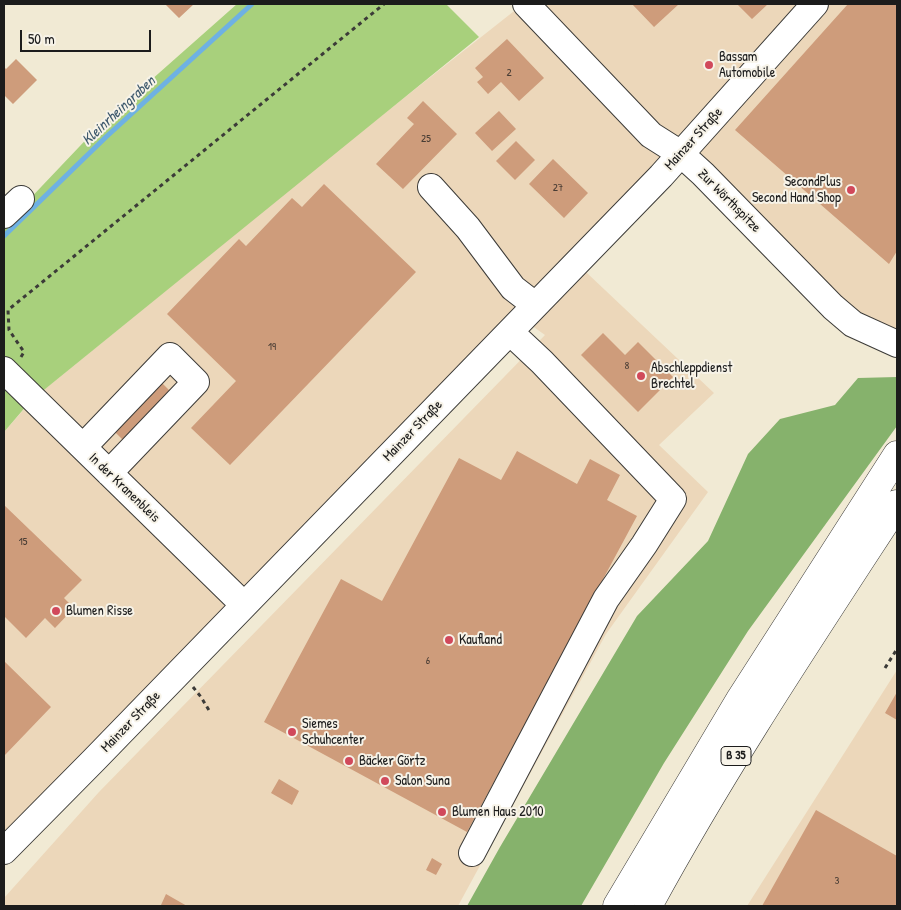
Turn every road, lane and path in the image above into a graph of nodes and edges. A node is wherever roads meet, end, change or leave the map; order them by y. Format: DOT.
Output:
graph roads {
  1 [pos="384,4"];
  2 [pos="526,4"];
  3 [pos="815,4"];
  4 [pos="681,154"];
  5 [pos="431,187"];
  6 [pos="536,305"];
  7 [pos="510,332"];
  8 [pos="897,344"];
  9 [pos="8,374"];
  10 [pos="83,448"];
  11 [pos="897,455"];
  12 [pos="109,473"];
  13 [pos="897,504"];
  14 [pos="244,605"];
  15 [pos="897,649"];
  16 [pos="885,668"];
  17 [pos="199,680"];
  18 [pos="192,687"];
  19 [pos="186,693"];
  20 [pos="210,712"];
  21 [pos="4,851"];
  22 [pos="472,853"];
  23 [pos="617,906"];
  24 [pos="648,906"];
  1 -- 9 [label="path"];
  2 -- 4 [label="street, Zur Wörthspitze"];
  3 -- 4 [label="street, Mainzer Straße"];
  4 -- 6 [label="street, Mainzer Straße"];
  4 -- 8 [label="street, Zur Wörthspitze"];
  5 -- 6 [label="street"];
  6 -- 7 [label="street, Mainzer Straße"];
  7 -- 14 [label="street, Mainzer Straße"];
  7 -- 22 [label="street"];
  9 -- 10 [label="street, In der Kranenbleis"];
  10 -- 12 [label="street, In der Kranenbleis"];
  10 -- 12 [label="street"];
  11 -- 23 [label="highway, B 35"];
  12 -- 14 [label="street, In der Kranenbleis"];
  13 -- 24 [label="highway, B 35"];
  14 -- 21 [label="street, Mainzer Straße"];
  15 -- 16 [label="path"];
  17 -- 18 [label="path"];
  18 -- 19 [label="path"];
  18 -- 20 [label="path"];
}
